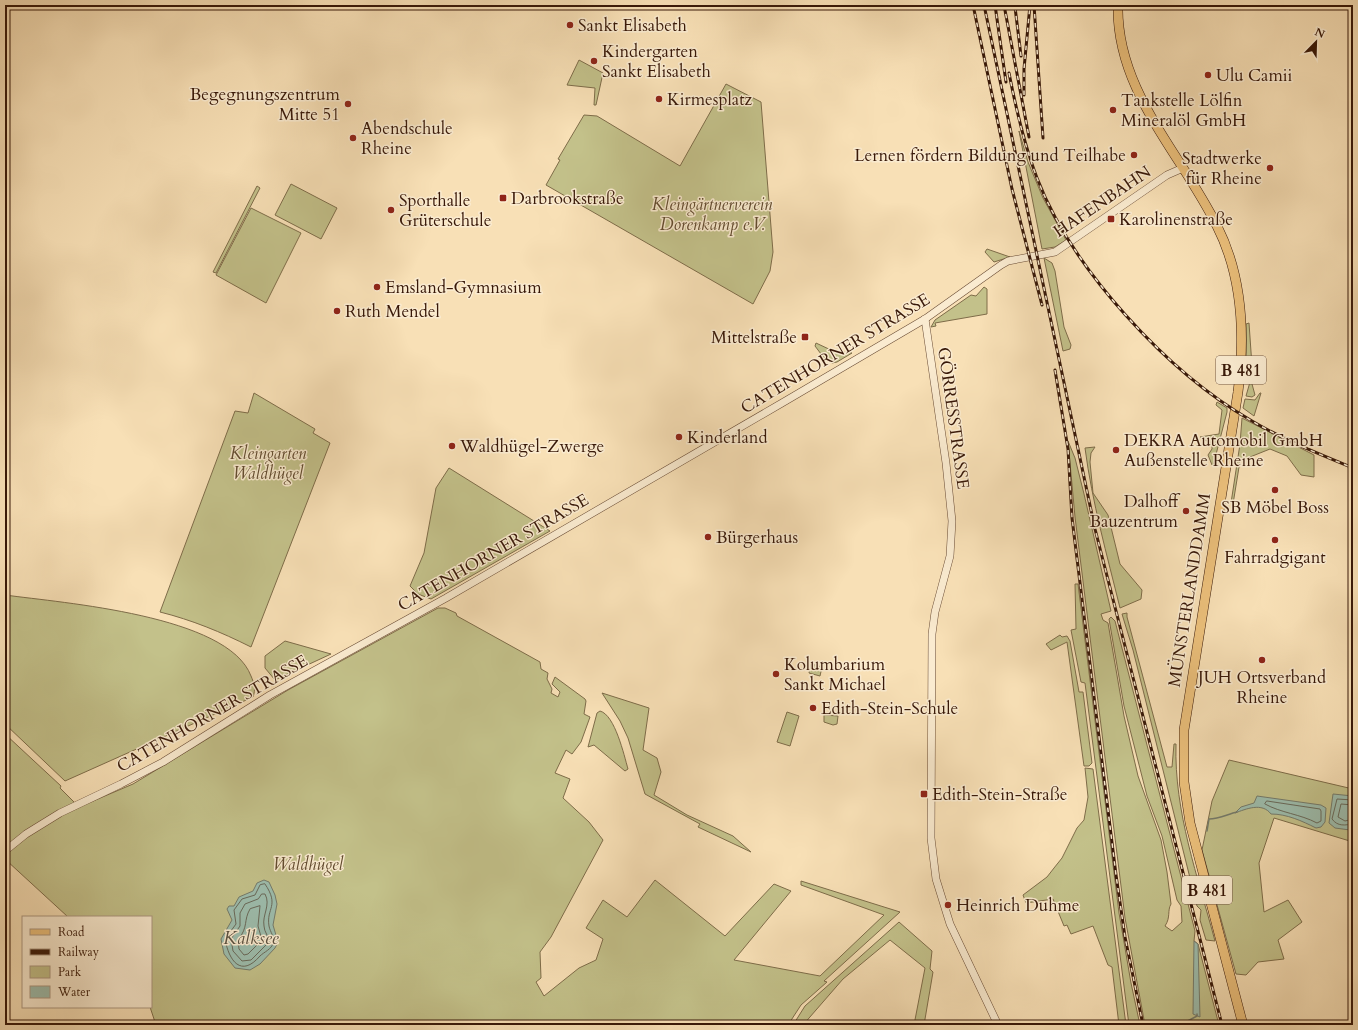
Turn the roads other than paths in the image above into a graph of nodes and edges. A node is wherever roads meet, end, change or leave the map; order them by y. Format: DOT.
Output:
graph roads {
  1 [pos="1118,5"];
  2 [pos="1183,168"];
  3 [pos="992,272"];
  4 [pos="925,319"];
  5 [pos="5,851"];
  6 [pos="998,1025"];
  7 [pos="1243,1025"];
  1 -- 2 [label="main road, B 481"];
  2 -- 3 [label="street, HAFENBAHN"];
  2 -- 7 [label="main road, MÜNSTERLANDDAMM / B 481"];
  3 -- 4 [label="street, CATENHORNER STRASSE"];
  4 -- 5 [label="street, CATENHORNER STRASSE"];
  4 -- 6 [label="street, GÖRRESSTRASSE"];
}
